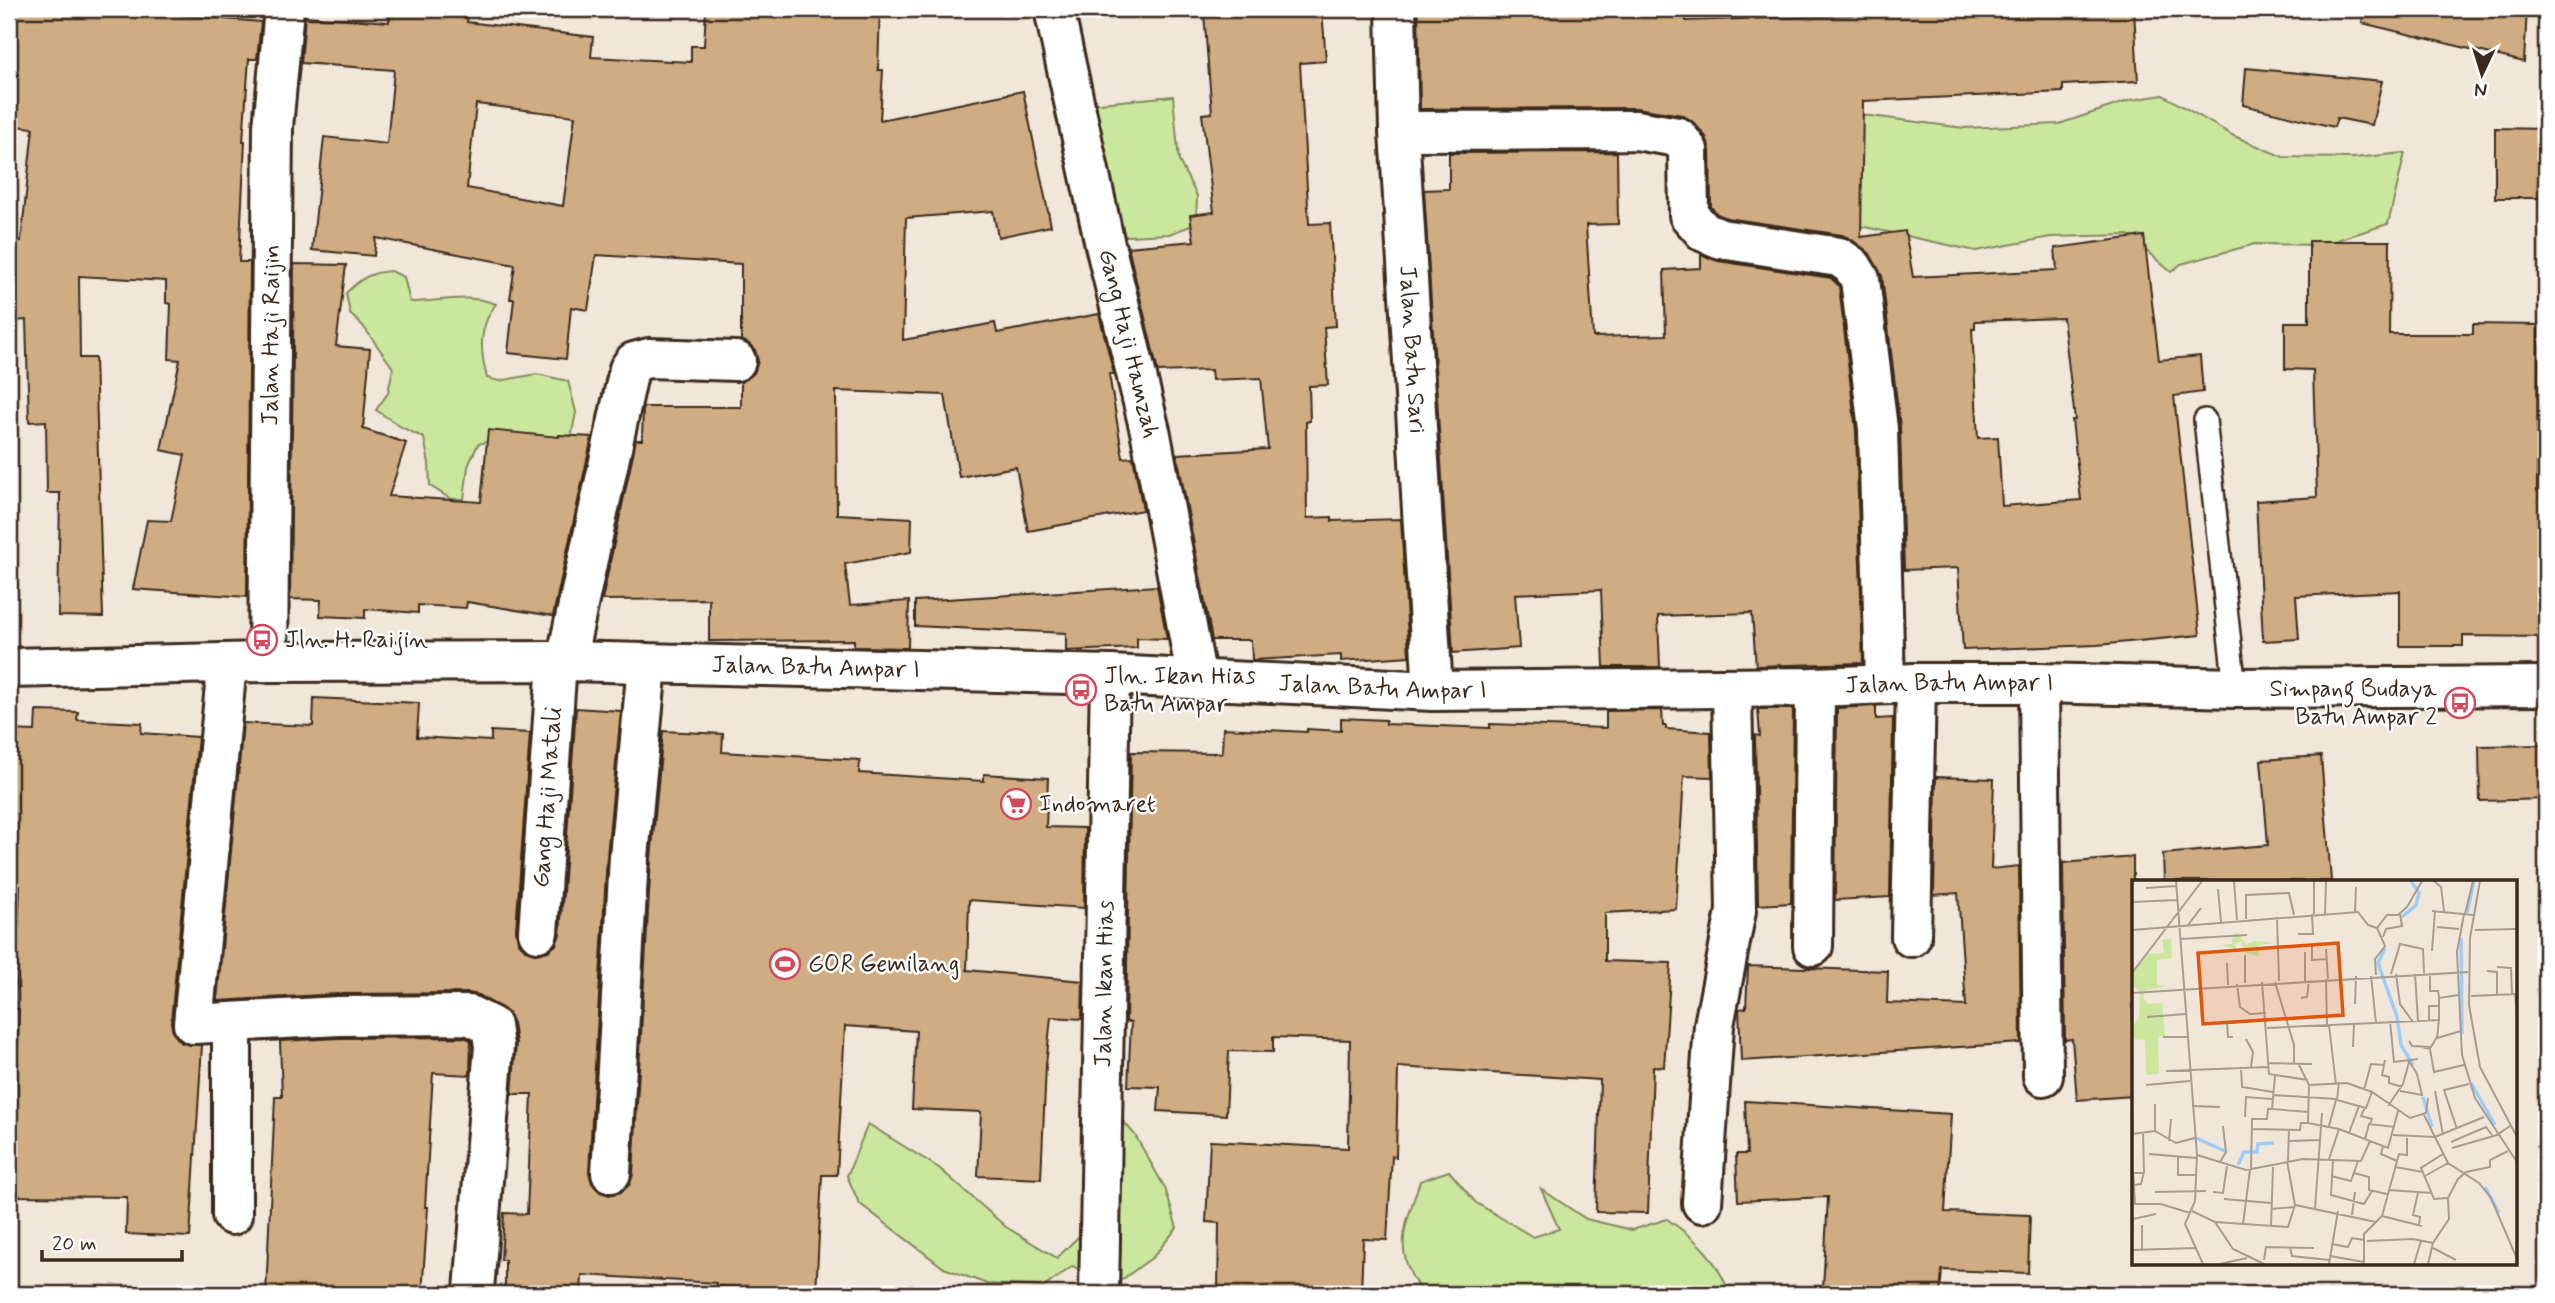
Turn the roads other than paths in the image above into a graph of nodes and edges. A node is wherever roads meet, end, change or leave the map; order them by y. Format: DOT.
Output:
graph roads {
  1 [pos="284,9"];
  2 [pos="1054,9"];
  3 [pos="1396,9"];
  4 [pos="1399,131"];
  5 [pos="736,361"];
  6 [pos="2205,420"];
  7 [pos="268,662"];
  8 [pos="562,662"];
  9 [pos="227,664"];
  10 [pos="647,665"];
  11 [pos="9,668"];
  12 [pos="1110,676"];
  13 [pos="1197,680"];
  14 [pos="1901,683"];
  15 [pos="2039,683"];
  16 [pos="2546,686"];
  17 [pos="1815,687"];
  18 [pos="1732,688"];
  19 [pos="2235,688"];
  20 [pos="1433,691"];
  21 [pos="538,932"];
  22 [pos="1911,937"];
  23 [pos="1813,946"];
  24 [pos="232,1023"];
  25 [pos="2043,1076"];
  26 [pos="611,1173"];
  27 [pos="1702,1203"];
  28 [pos="232,1215"];
  29 [pos="474,1290"];
  30 [pos="1098,1294"];
  1 -- 7 [label="street, Jalan Haji Raijin"];
  2 -- 13 [label="street, Gang Haji Hamzah"];
  3 -- 4 [label="street, Jalan Batu Sari"];
  4 -- 14 [label="street"];
  4 -- 20 [label="street, Jalan Batu Sari"];
  5 -- 8 [label="street, Gang Haji Matali"];
  6 -- 19 [label="lane"];
  7 -- 8 [label="street, Jalan Batu Ampar I"];
  7 -- 9 [label="street, Jalan Batu Ampar I"];
  8 -- 10 [label="street, Jalan Batu Ampar I"];
  8 -- 21 [label="street, Gang Haji Matali"];
  9 -- 11 [label="street, Jalan Batu Ampar I"];
  9 -- 24 [label="street"];
  10 -- 12 [label="street, Jalan Batu Ampar I"];
  10 -- 26 [label="street"];
  12 -- 13 [label="street, Jalan Batu Ampar I"];
  12 -- 30 [label="street, Jalan Ikan Hias"];
  13 -- 20 [label="street, Jalan Batu Ampar I"];
  14 -- 15 [label="street, Jalan Batu Ampar I"];
  14 -- 17 [label="street, Jalan Batu Ampar I"];
  14 -- 22 [label="street"];
  15 -- 19 [label="street, Jalan Batu Ampar I"];
  15 -- 25 [label="street"];
  16 -- 19 [label="street, Jalan Batu Ampar I"];
  17 -- 18 [label="street, Jalan Batu Ampar I"];
  17 -- 23 [label="street"];
  18 -- 20 [label="street, Jalan Batu Ampar I"];
  18 -- 27 [label="street"];
  24 -- 28 [label="street"];
  24 -- 29 [label="street"];
}
